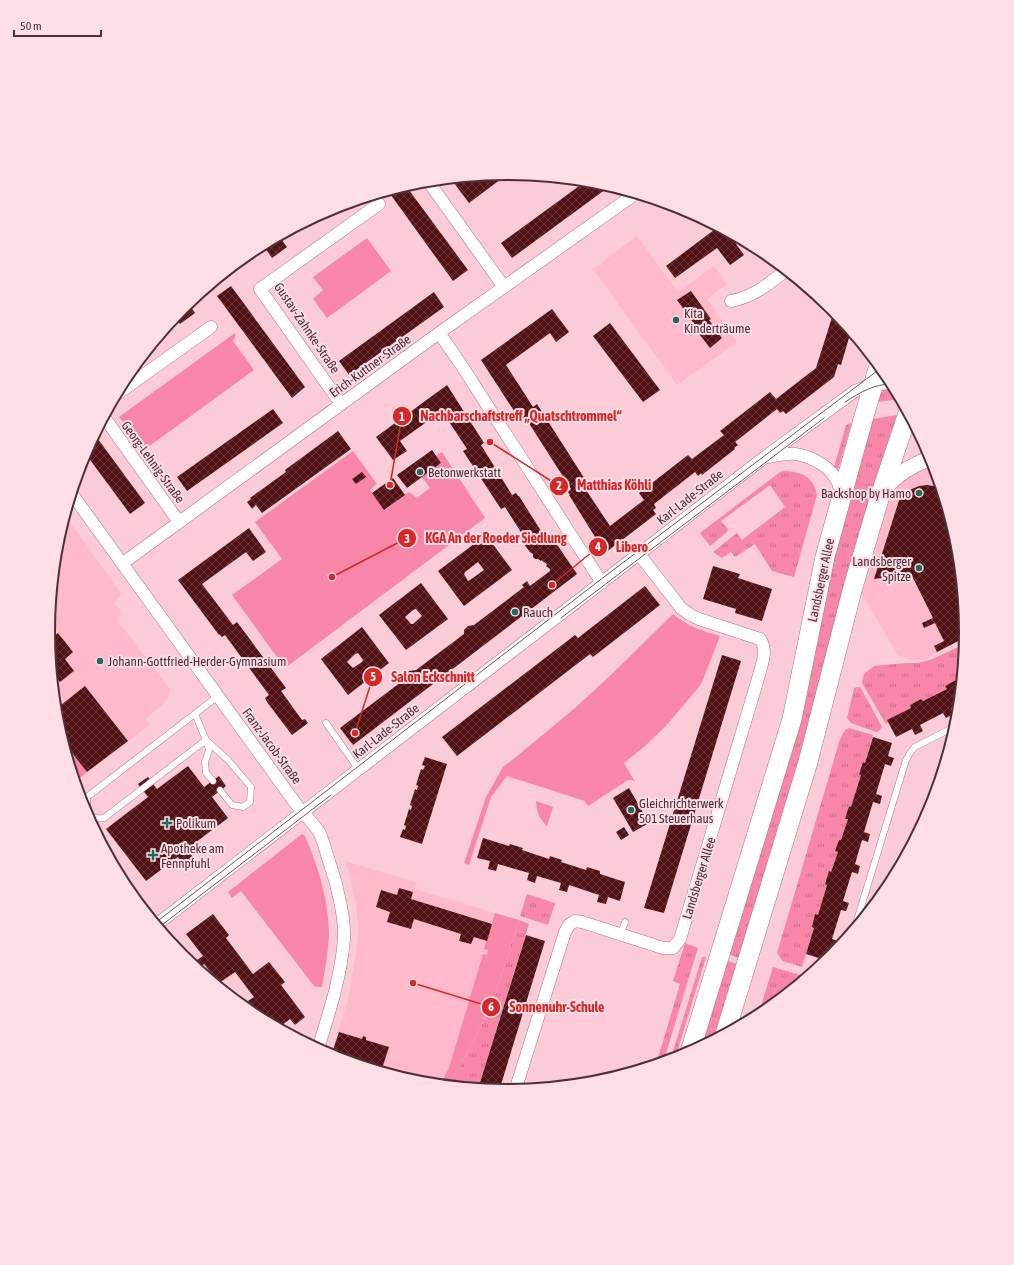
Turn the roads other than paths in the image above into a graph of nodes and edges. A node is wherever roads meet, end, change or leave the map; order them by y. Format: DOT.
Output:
graph roads {
  1 [pos="432,187"];
  2 [pos="630,198"];
  3 [pos="379,204"];
  4 [pos="781,273"];
  5 [pos="504,287"];
  6 [pos="731,301"];
  7 [pos="211,327"];
  8 [pos="438,333"];
  9 [pos="883,381"];
  10 [pos="883,382"];
  11 [pos="128,386"];
  12 [pos="341,404"];
  13 [pos="905,420"];
  14 [pos="108,422"];
  15 [pos="766,457"];
  16 [pos="925,461"];
  17 [pos="880,496"];
  18 [pos="841,497"];
  19 [pos="75,499"];
  20 [pos="180,522"];
  21 [pos="639,554"];
  22 [pos="122,563"];
  23 [pos="602,583"];
  24 [pos="218,696"];
  25 [pos="194,714"];
  26 [pos="326,723"];
  27 [pos="948,730"];
  28 [pos="206,740"];
  29 [pos="359,770"];
  30 [pos="213,781"];
  31 [pos="220,790"];
  32 [pos="87,800"];
  33 [pos="303,813"];
  34 [pos="96,819"];
  35 [pos="858,918"];
  36 [pos="160,922"];
  37 [pos="625,922"];
  38 [pos="621,934"];
  39 [pos="727,1027"];
  40 [pos="320,1044"];
  41 [pos="692,1045"];
  42 [pos="519,1084"];
  1 -- 5 [label="street"];
  2 -- 5 [label="street, Erich-Kuttner-Straße"];
  3 -- 12 [label="street, Gustav-Zahnke-Straße"];
  4 -- 6 [label="street"];
  5 -- 8 [label="street, Erich-Kuttner-Straße"];
  7 -- 11 [label="street"];
  8 -- 12 [label="street, Erich-Kuttner-Straße"];
  8 -- 23 [label="street"];
  9 -- 15 [label="street, Karl-Lade-Straße"];
  10 -- 18 [label="main road, Landsberger Allee"];
  12 -- 20 [label="street, Erich-Kuttner-Straße"];
  13 -- 17 [label="main road"];
  14 -- 20 [label="street, Georg-Lehnig-Straße"];
  15 -- 18 [label="street"];
  15 -- 21 [label="street, Karl-Lade-Straße"];
  16 -- 17 [label="street"];
  17 -- 39 [label="main road"];
  18 -- 41 [label="main road, Landsberger Allee"];
  19 -- 22 [label="street, Franz-Jacob-Straße"];
  20 -- 22 [label="street, Erich-Kuttner-Straße"];
  21 -- 23 [label="street, Karl-Lade-Straße"];
  21 -- 38 [label="street, Landsberger Allee"];
  22 -- 24 [label="street, Franz-Jacob-Straße"];
  23 -- 29 [label="street, Karl-Lade-Straße"];
  24 -- 25 [label="lane"];
  24 -- 33 [label="street, Franz-Jacob-Straße"];
  25 -- 28 [label="lane"];
  25 -- 32 [label="lane"];
  26 -- 29 [label="lane"];
  27 -- 35 [label="lane"];
  28 -- 30 [label="lane"];
  28 -- 31 [label="lane"];
  28 -- 34 [label="lane"];
  29 -- 33 [label="street, Karl-Lade-Straße"];
  33 -- 36 [label="street, Karl-Lade-Straße"];
  33 -- 40 [label="street, Franz-Jacob-Straße"];
  37 -- 38 [label="lane"];
  38 -- 42 [label="street, Landsberger Allee"];
}
